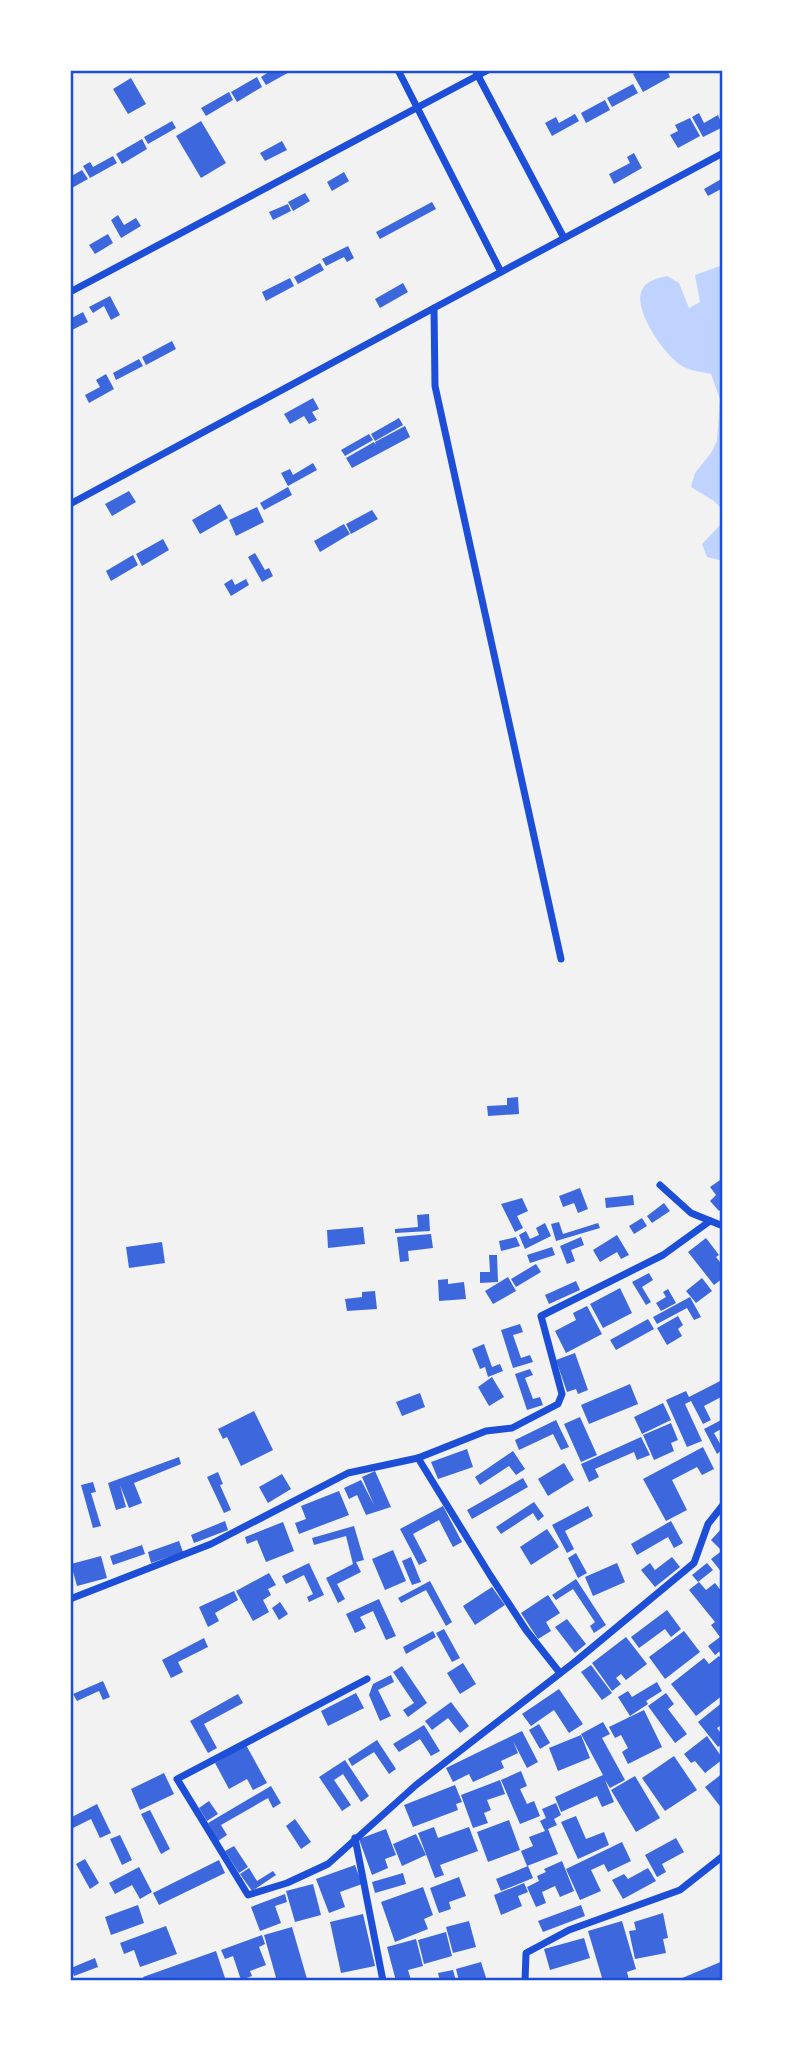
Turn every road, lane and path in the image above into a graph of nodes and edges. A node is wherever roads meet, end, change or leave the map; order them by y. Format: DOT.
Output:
graph roads {
  1 [pos="398,70"];
  2 [pos="488,70"];
  3 [pos="476,73"];
  4 [pos="418,107"];
  5 [pos="723,153"];
  6 [pos="564,238"];
  7 [pos="500,272"];
  8 [pos="70,292"];
  9 [pos="434,308"];
  10 [pos="70,504"];
  11 [pos="561,960"];
  12 [pos="660,1185"];
  13 [pos="710,1221"];
  14 [pos="723,1226"];
  15 [pos="418,1458"];
  16 [pos="723,1506"];
  17 [pos="70,1599"];
  18 [pos="560,1673"];
  19 [pos="367,1679"];
  20 [pos="355,1838"];
  21 [pos="723,1856"];
  22 [pos="383,1981"];
  23 [pos="525,1981"];
  1 -- 4 [label="street"];
  2 -- 3 [label="street"];
  3 -- 4 [label="street"];
  3 -- 6 [label="street"];
  4 -- 7 [label="street"];
  4 -- 8 [label="street"];
  5 -- 6 [label="street"];
  6 -- 7 [label="street"];
  7 -- 9 [label="street"];
  9 -- 10 [label="street"];
  9 -- 11 [label="street"];
  12 -- 13 [label="street"];
  13 -- 14 [label="street"];
  13 -- 15 [label="street"];
  15 -- 17 [label="street"];
  15 -- 18 [label="street"];
  16 -- 18 [label="street"];
  18 -- 20 [label="street"];
  19 -- 20 [label="street"];
  20 -- 22 [label="street"];
  21 -- 23 [label="street"];
}
